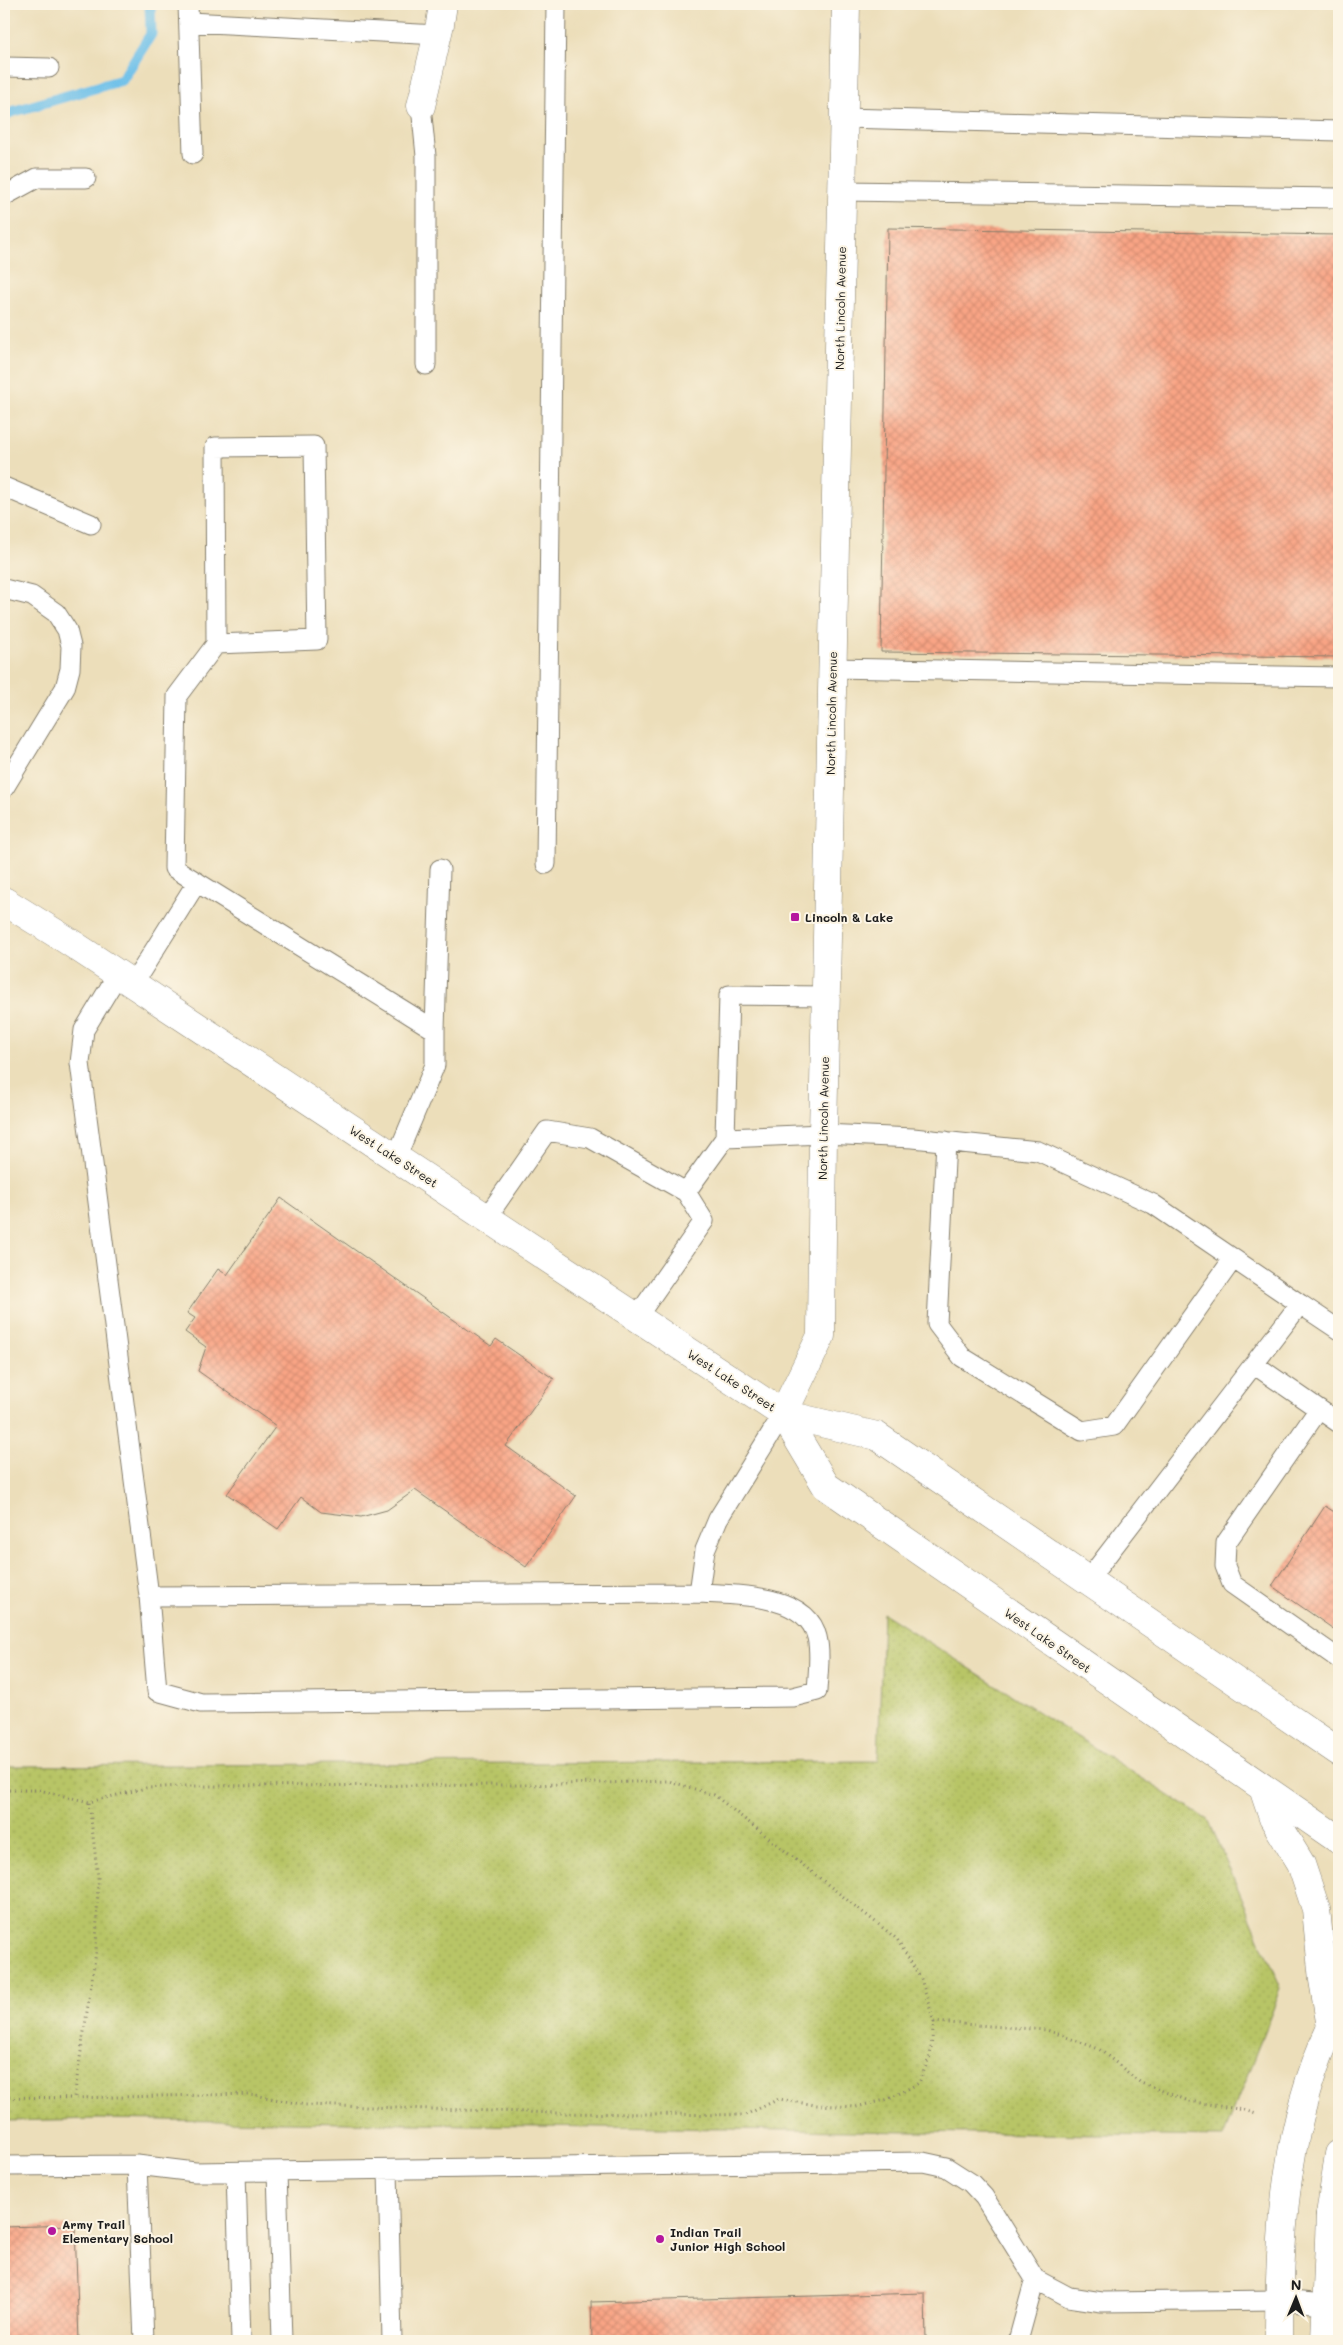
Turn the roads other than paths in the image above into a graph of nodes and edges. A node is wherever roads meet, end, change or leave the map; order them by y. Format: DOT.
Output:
graph roads {
  1 [pos="188,4"];
  2 [pos="442,4"];
  3 [pos="556,4"];
  4 [pos="846,4"];
  5 [pos="189,22"];
  6 [pos="438,36"];
  7 [pos="4,67"];
  8 [pos="49,68"];
  9 [pos="421,106"];
  10 [pos="844,118"];
  11 [pos="1339,132"];
  12 [pos="193,154"];
  13 [pos="86,178"];
  14 [pos="842,190"];
  15 [pos="4,196"];
  16 [pos="1339,198"];
  17 [pos="426,364"];
  18 [pos="4,487"];
  19 [pos="91,524"];
  20 [pos="4,588"];
  21 [pos="216,644"];
  22 [pos="832,668"];
  23 [pos="1339,677"];
  24 [pos="5,782"];
  25 [pos="546,864"];
  26 [pos="440,869"];
  27 [pos="197,882"];
  28 [pos="4,901"];
  29 [pos="125,979"];
  30 [pos="826,996"];
  31 [pos="436,1030"];
  32 [pos="823,1134"];
  33 [pos="725,1138"];
  34 [pos="946,1141"];
  35 [pos="396,1158"];
  36 [pos="686,1192"];
  37 [pos="486,1217"];
  38 [pos="1233,1259"];
  39 [pos="1300,1304"];
  40 [pos="637,1317"];
  41 [pos="1339,1330"];
  42 [pos="1255,1365"];
  43 [pos="1319,1409"];
  44 [pos="783,1414"];
  45 [pos="1339,1423"];
  46 [pos="1088,1580"];
  47 [pos="699,1593"];
  48 [pos="149,1596"];
  49 [pos="1339,1659"];
  50 [pos="1339,1752"];
  51 [pos="1263,1788"];
  52 [pos="1339,1840"];
  53 [pos="1335,2020"];
  54 [pos="1339,2154"];
  55 [pos="137,2165"];
  56 [pos="4,2166"];
  57 [pos="388,2170"];
  58 [pos="278,2171"];
  59 [pos="236,2172"];
  60 [pos="1334,2207"];
  61 [pos="1035,2279"];
  62 [pos="1279,2300"];
  63 [pos="1325,2304"];
  64 [pos="144,2341"];
  65 [pos="241,2341"];
  66 [pos="282,2341"];
  67 [pos="392,2341"];
  68 [pos="1018,2341"];
  69 [pos="1280,2341"];
  70 [pos="1325,2341"];
  1 -- 5 [label="lane"];
  2 -- 6 [label="main road"];
  3 -- 25 [label="lane"];
  4 -- 10 [label="main road, North Lincoln Avenue"];
  5 -- 6 [label="lane"];
  5 -- 12 [label="lane"];
  6 -- 9 [label="main road"];
  7 -- 8 [label="lane"];
  9 -- 17 [label="lane"];
  10 -- 11 [label="lane"];
  10 -- 14 [label="main road, North Lincoln Avenue"];
  13 -- 15 [label="lane"];
  14 -- 16 [label="lane"];
  14 -- 22 [label="main road, North Lincoln Avenue"];
  18 -- 19 [label="lane"];
  20 -- 24 [label="lane"];
  21 -- 21 [label="lane"];
  21 -- 27 [label="lane"];
  22 -- 23 [label="lane"];
  22 -- 30 [label="main road, North Lincoln Avenue"];
  26 -- 31 [label="lane"];
  27 -- 29 [label="lane"];
  27 -- 31 [label="lane"];
  28 -- 29 [label="main road, West Lake Street"];
  29 -- 35 [label="main road, West Lake Street"];
  29 -- 48 [label="lane"];
  30 -- 32 [label="main road, North Lincoln Avenue"];
  30 -- 33 [label="lane"];
  31 -- 35 [label="lane"];
  32 -- 33 [label="lane"];
  32 -- 34 [label="lane"];
  32 -- 44 [label="main road, North Lincoln Avenue"];
  33 -- 36 [label="lane"];
  34 -- 38 [label="lane"];
  34 -- 38 [label="lane"];
  35 -- 37 [label="main road, West Lake Street"];
  36 -- 37 [label="lane"];
  36 -- 40 [label="lane"];
  37 -- 40 [label="main road, West Lake Street"];
  38 -- 39 [label="lane"];
  39 -- 41 [label="lane"];
  39 -- 42 [label="lane"];
  40 -- 44 [label="main road, West Lake Street"];
  42 -- 43 [label="lane"];
  42 -- 46 [label="lane"];
  43 -- 45 [label="lane"];
  43 -- 49 [label="lane"];
  44 -- 46 [label="main road, West Lake Street"];
  44 -- 47 [label="lane"];
  44 -- 51 [label="main road, West Lake Street"];
  46 -- 50 [label="main road, West Lake Street"];
  47 -- 48 [label="lane"];
  47 -- 48 [label="lane"];
  51 -- 52 [label="main road, West Lake Street"];
  51 -- 53 [label="main road"];
  53 -- 62 [label="main road"];
  54 -- 60 [label="main road"];
  55 -- 56 [label="lane"];
  55 -- 59 [label="lane"];
  55 -- 64 [label="lane"];
  57 -- 58 [label="lane"];
  57 -- 61 [label="lane"];
  57 -- 67 [label="lane"];
  58 -- 59 [label="lane"];
  58 -- 66 [label="lane"];
  59 -- 65 [label="lane"];
  60 -- 63 [label="main road"];
  61 -- 62 [label="lane"];
  61 -- 68 [label="lane"];
  62 -- 63 [label="lane"];
  62 -- 69 [label="main road"];
  63 -- 70 [label="main road"];
}
